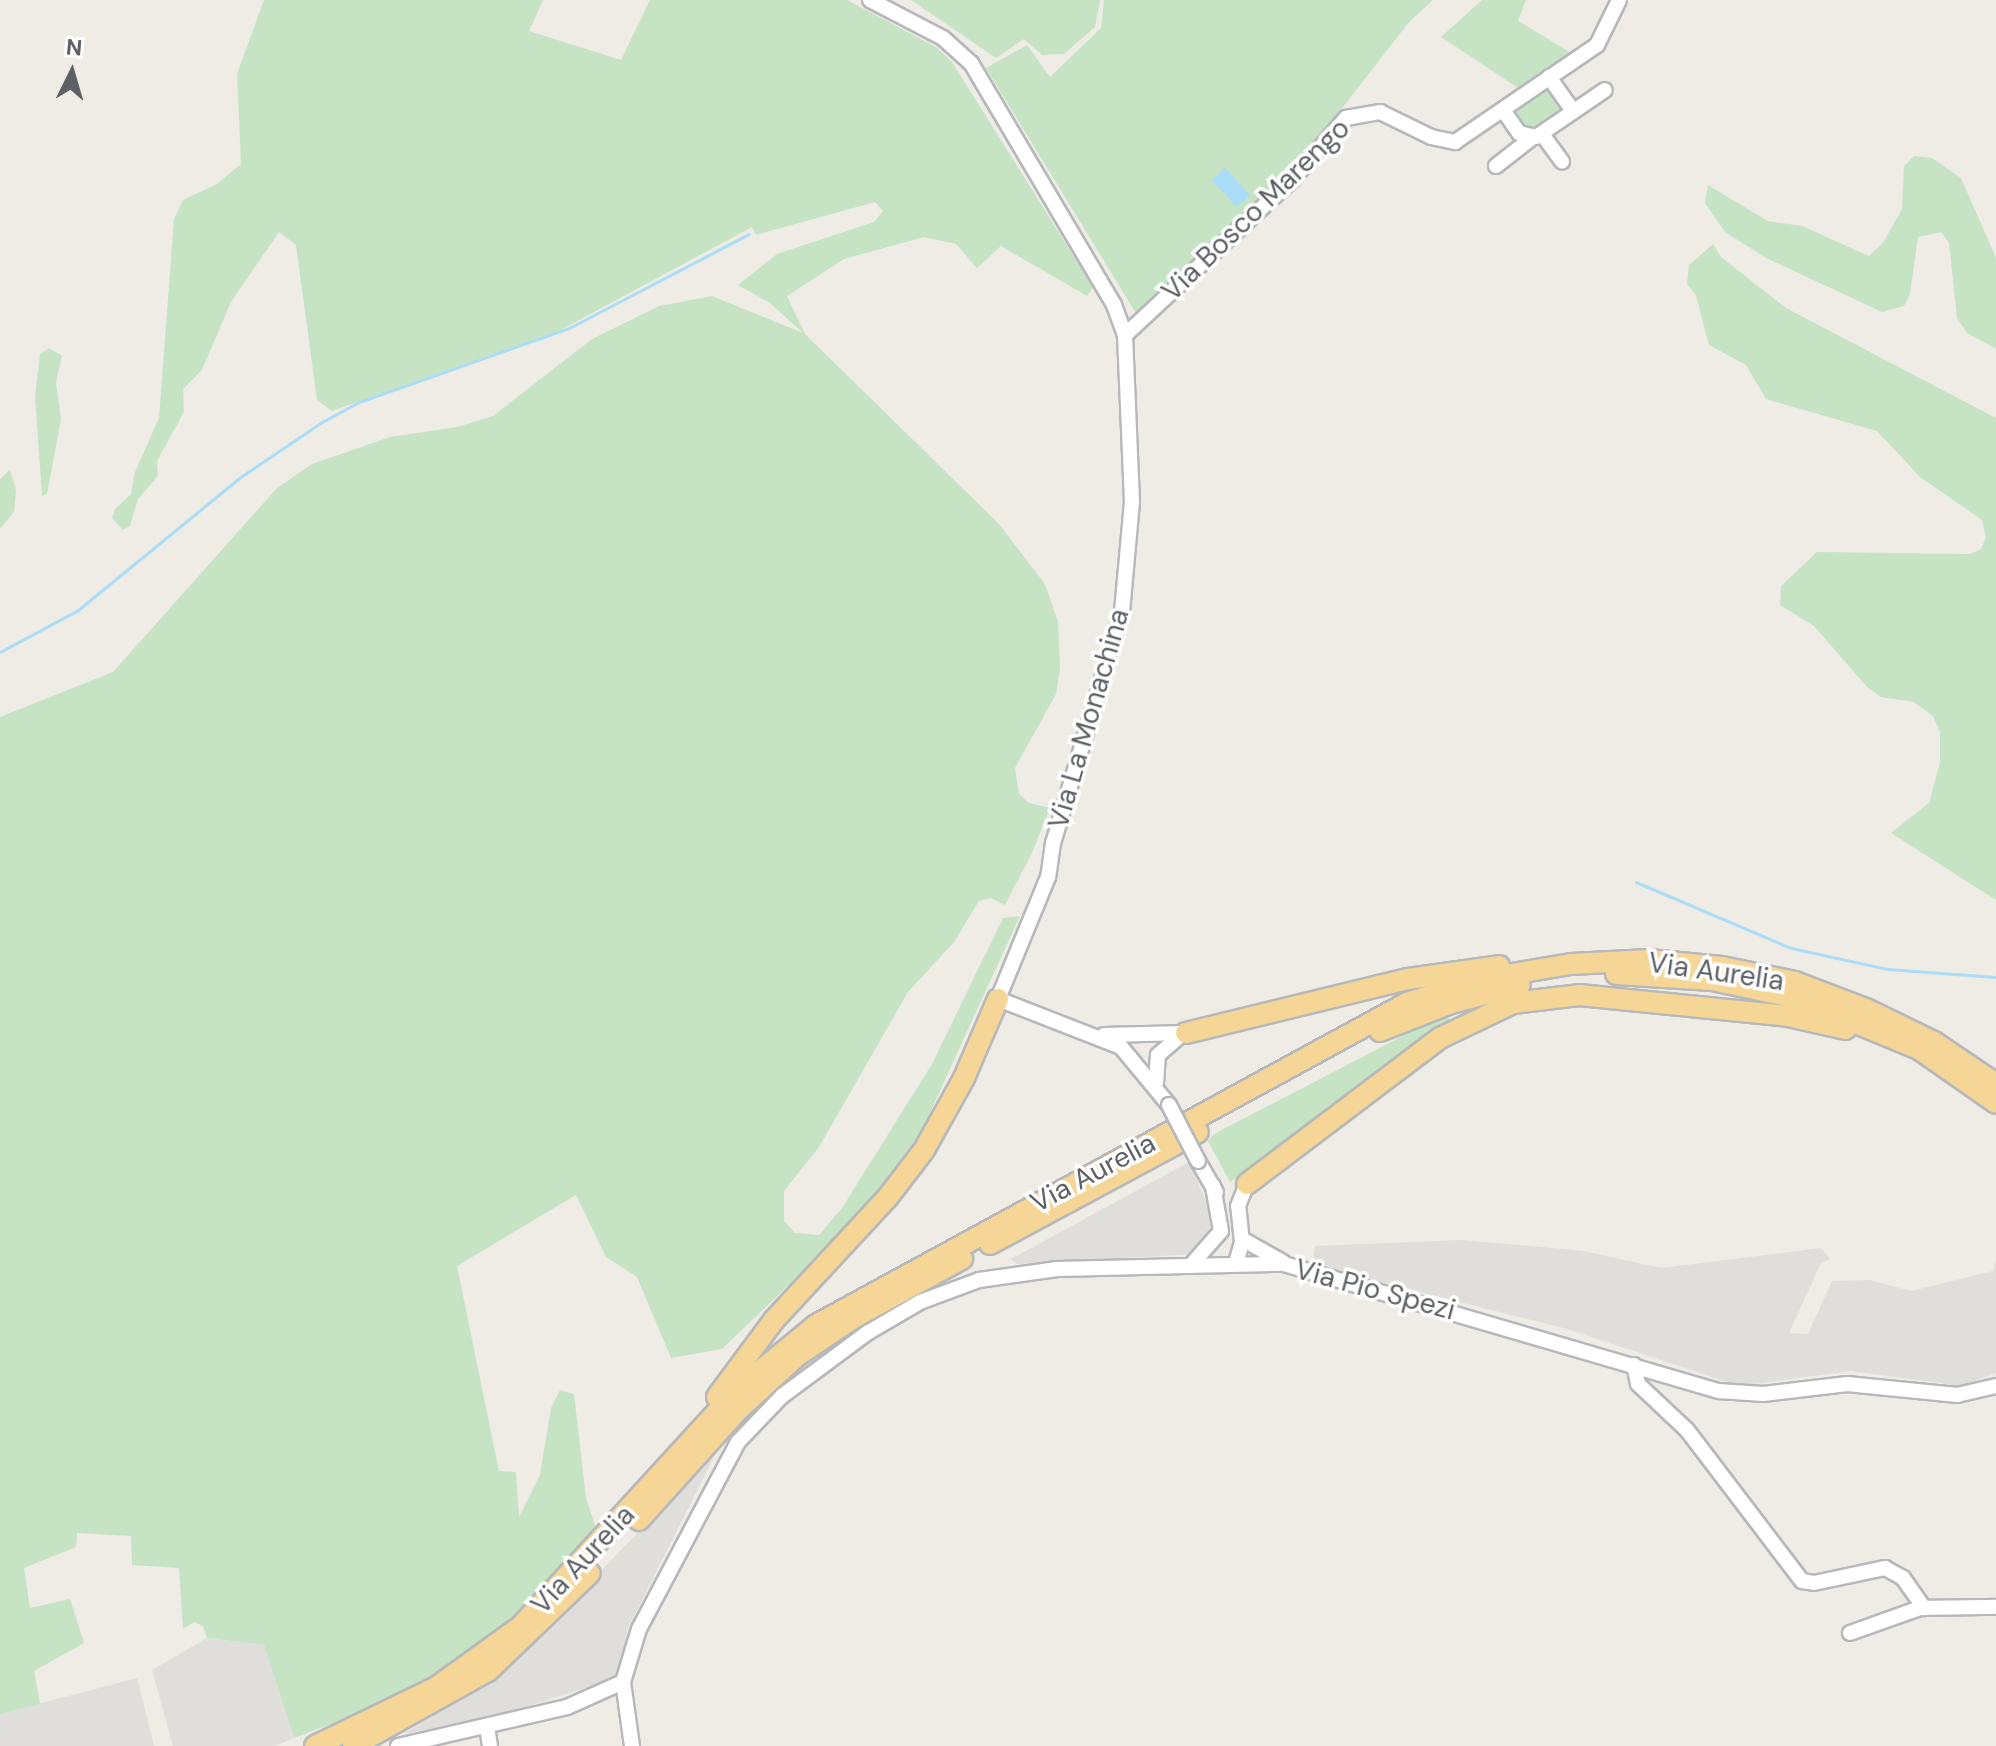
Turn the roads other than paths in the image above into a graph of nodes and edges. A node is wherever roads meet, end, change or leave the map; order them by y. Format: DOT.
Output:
graph roads {
  1 [pos="870,0"];
  2 [pos="1619,0"];
  3 [pos="1549,77"];
  4 [pos="1605,90"];
  5 [pos="1503,110"];
  6 [pos="1573,111"];
  7 [pos="1538,136"];
  8 [pos="1562,162"];
  9 [pos="1496,166"];
  10 [pos="1125,335"];
  11 [pos="1571,964"];
  12 [pos="998,999"];
  13 [pos="1186,1033"];
  14 [pos="1092,1034"];
  15 [pos="1942,1063"];
  16 [pos="1156,1084"];
  17 [pos="1996,1084"];
  18 [pos="1996,1103"];
  19 [pos="1247,1184"];
  20 [pos="1213,1186"];
  21 [pos="1240,1232"];
  22 [pos="1219,1238"];
  23 [pos="1230,1263"];
  24 [pos="1192,1264"];
  25 [pos="1291,1265"];
  26 [pos="1634,1365"];
  27 [pos="1996,1386"];
  28 [pos="678,1456"];
  29 [pos="1996,1607"];
  30 [pos="1924,1608"];
  31 [pos="1850,1633"];
  32 [pos="623,1682"];
  33 [pos="487,1727"];
  34 [pos="315,1746"];
  35 [pos="353,1746"];
  36 [pos="398,1746"];
  37 [pos="490,1746"];
  38 [pos="632,1746"];
  1 -- 10 [label="street, Via La Monachina"];
  2 -- 3 [label="street, Via Bosco Marengo"];
  3 -- 5 [label="street, Via Bosco Marengo"];
  3 -- 6 [label="street"];
  4 -- 6 [label="street"];
  5 -- 7 [label="street"];
  5 -- 10 [label="street, Via Bosco Marengo"];
  6 -- 7 [label="street"];
  7 -- 8 [label="street"];
  7 -- 9 [label="street"];
  10 -- 12 [label="street, Via La Monachina"];
  11 -- 13 [label="highway"];
  11 -- 17 [label="highway, Via Aurelia"];
  11 -- 28 [label="highway, Via Aurelia"];
  12 -- 14 [label="street"];
  12 -- 28 [label="highway"];
  13 -- 14 [label="street"];
  13 -- 16 [label="street"];
  14 -- 16 [label="street"];
  15 -- 18 [label="highway, Via Aurelia"];
  15 -- 19 [label="highway"];
  15 -- 35 [label="highway, Via Aurelia"];
  16 -- 20 [label="street, bridge"];
  19 -- 20 [label="street"];
  19 -- 21 [label="street"];
  20 -- 21 [label="street"];
  20 -- 22 [label="street"];
  21 -- 23 [label="street"];
  21 -- 25 [label="street"];
  22 -- 23 [label="street"];
  22 -- 24 [label="street"];
  23 -- 24 [label="street, Via Pio Spezi"];
  23 -- 25 [label="street, Via Pio Spezi"];
  24 -- 32 [label="street, Via Pio Spezi"];
  25 -- 26 [label="street, Via Pio Spezi"];
  26 -- 27 [label="street, Via Pio Spezi"];
  26 -- 30 [label="street"];
  28 -- 34 [label="highway, Via Aurelia"];
  29 -- 30 [label="street"];
  30 -- 31 [label="street"];
  32 -- 33 [label="street"];
  32 -- 38 [label="street"];
  33 -- 36 [label="street"];
  33 -- 37 [label="street"];
}
